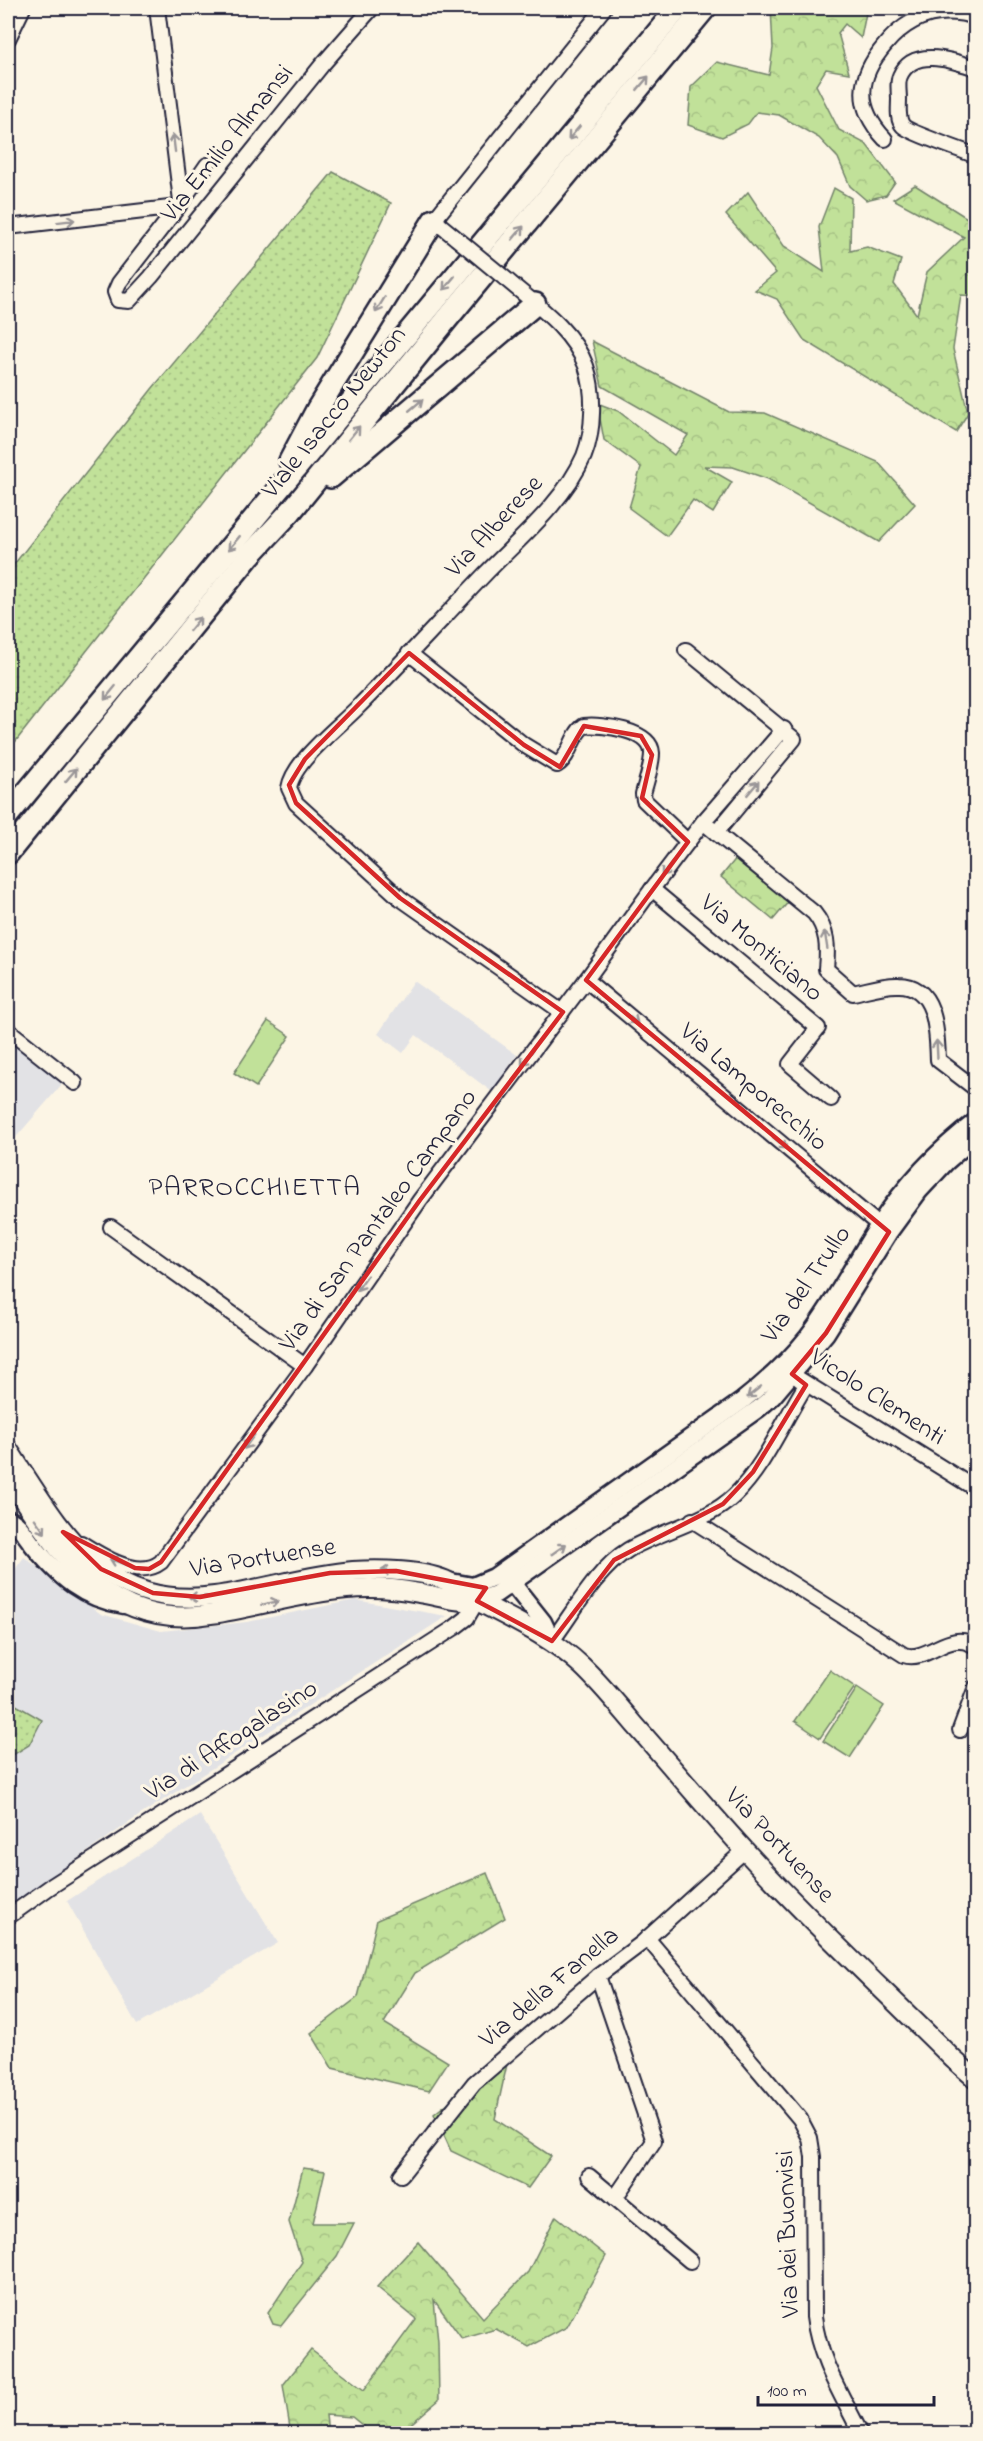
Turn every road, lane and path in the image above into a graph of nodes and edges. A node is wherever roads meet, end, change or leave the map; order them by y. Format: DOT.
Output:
graph roads {
  1 [pos="23,8"];
  2 [pos="157,8"];
  3 [pos="604,8"];
  4 [pos="678,8"];
  5 [pos="705,8"];
  6 [pos="368,10"];
  7 [pos="975,17"];
  8 [pos="8,39"];
  9 [pos="975,68"];
  10 [pos="885,139"];
  11 [pos="975,156"];
  12 [pos="207,165"];
  13 [pos="179,204"];
  14 [pos="434,220"];
  15 [pos="8,227"];
  16 [pos="535,304"];
  17 [pos="271,497"];
  18 [pos="291,511"];
  19 [pos="686,650"];
  20 [pos="410,653"];
  21 [pos="784,729"];
  22 [pos="36,780"];
  23 [pos="8,799"];
  24 [pos="8,815"];
  25 [pos="34,820"];
  26 [pos="703,822"];
  27 [pos="716,832"];
  28 [pos="688,842"];
  29 [pos="8,853"];
  30 [pos="8,870"];
  31 [pos="652,889"];
  32 [pos="586,980"];
  33 [pos="562,1012"];
  34 [pos="8,1030"];
  35 [pos="75,1083"];
  36 [pos="975,1089"];
  37 [pos="831,1099"];
  38 [pos="975,1121"];
  39 [pos="975,1136"];
  40 [pos="111,1227"];
  41 [pos="884,1229"];
  42 [pos="304,1366"];
  43 [pos="788,1369"];
  44 [pos="806,1385"];
  45 [pos="765,1403"];
  46 [pos="787,1415"];
  47 [pos="8,1449"];
  48 [pos="666,1465"];
  49 [pos="8,1477"];
  50 [pos="975,1490"];
  51 [pos="8,1519"];
  52 [pos="692,1520"];
  53 [pos="63,1532"];
  54 [pos="494,1577"];
  55 [pos="448,1581"];
  56 [pos="512,1583"];
  57 [pos="477,1600"];
  58 [pos="129,1606"];
  59 [pos="552,1641"];
  60 [pos="975,1647"];
  61 [pos="975,1687"];
  62 [pos="960,1730"];
  63 [pos="745,1850"];
  64 [pos="8,1917"];
  65 [pos="647,1938"];
  66 [pos="598,1976"];
  67 [pos="975,2079"];
  68 [pos="401,2175"];
  69 [pos="589,2176"];
  70 [pos="615,2198"];
  71 [pos="690,2261"];
  72 [pos="861,2433"];
  1 -- 8 [label="street"];
  13 -- 2 [label="street, one-way"];
  3 -- 14 [label="street"];
  4 -- 17 [label="highway, Viale Isacco Newton, one-way"];
  18 -- 5 [label="highway, Viale Isacco Newton, one-way"];
  6 -- 13 [label="street, Via Emilio Almansi"];
  7 -- 10 [label="street"];
  9 -- 11 [label="street"];
  12 -- 13 [label="street"];
  15 -- 13 [label="street, one-way"];
  14 -- 16 [label="street, Via Alberese, bridge"];
  14 -- 17 [label="highway, one-way"];
  18 -- 16 [label="highway, one-way"];
  16 -- 20 [label="street, Via Alberese"];
  17 -- 22 [label="highway, Viale Isacco Newton, one-way"];
  25 -- 18 [label="highway, Viale Isacco Newton, one-way"];
  19 -- 21 [label="street"];
  20 -- 28 [label="street"];
  20 -- 33 [label="street, Via Alberese"];
  21 -- 26 [label="street, Via di San Pantaleo Campano"];
  27 -- 21 [label="street, one-way"];
  22 -- 23 [label="highway"];
  22 -- 24 [label="highway, Viale Isacco Newton"];
  25 -- 29 [label="highway, Viale Isacco Newton"];
  25 -- 30 [label="highway"];
  26 -- 27 [label="street"];
  26 -- 28 [label="street, Via di San Pantaleo Campano"];
  36 -- 27 [label="street, one-way"];
  28 -- 31 [label="street, Via di San Pantaleo Campano, one-way"];
  31 -- 32 [label="street, Via di San Pantaleo Campano"];
  31 -- 37 [label="street, Via Monticiano"];
  32 -- 33 [label="street, Via di San Pantaleo Campano"];
  32 -- 41 [label="street, Via Lamporecchio, one-way"];
  33 -- 42 [label="street, Via di San Pantaleo Campano, one-way"];
  34 -- 35 [label="street"];
  38 -- 41 [label="street, Via del Trullo"];
  39 -- 41 [label="street, Via del Trullo"];
  40 -- 42 [label="street"];
  41 -- 43 [label="street, Via del Trullo"];
  42 -- 53 [label="street, Via di San Pantaleo Campano, one-way"];
  43 -- 44 [label="street, Vicolo Clementi"];
  43 -- 45 [label="street, Via del Trullo"];
  43 -- 48 [label="street, Via del Trullo, one-way"];
  44 -- 46 [label="street"];
  44 -- 50 [label="street, Vicolo Clementi"];
  45 -- 46 [label="street"];
  45 -- 48 [label="street, Via del Trullo"];
  46 -- 52 [label="street"];
  47 -- 53 [label="main road, Via Portuense"];
  48 -- 54 [label="street, Via del Trullo"];
  56 -- 48 [label="street, Via del Trullo, one-way"];
  49 -- 58 [label="main road, Via Portuense, one-way"];
  51 -- 58 [label="street"];
  52 -- 59 [label="street"];
  52 -- 60 [label="street"];
  55 -- 53 [label="main road, Via Portuense, one-way"];
  54 -- 55 [label="street, Via del Trullo"];
  54 -- 57 [label="street, Via del Trullo"];
  55 -- 57 [label="main road, Via Portuense"];
  56 -- 57 [label="street, Via del Trullo"];
  56 -- 59 [label="street, Via Portuense"];
  58 -- 57 [label="main road, Via Portuense, one-way"];
  57 -- 59 [label="main road, Via Portuense"];
  57 -- 64 [label="street, Via di Affogalasino"];
  59 -- 63 [label="main road, Via Portuense"];
  61 -- 62 [label="street"];
  63 -- 65 [label="street, Via della Fanella"];
  63 -- 67 [label="main road, Via Portuense"];
  65 -- 66 [label="street, Via della Fanella"];
  65 -- 72 [label="street, Via dei Buonvisi"];
  66 -- 68 [label="street, Via della Fanella"];
  66 -- 70 [label="street"];
  69 -- 70 [label="street"];
  70 -- 71 [label="street"];
}
